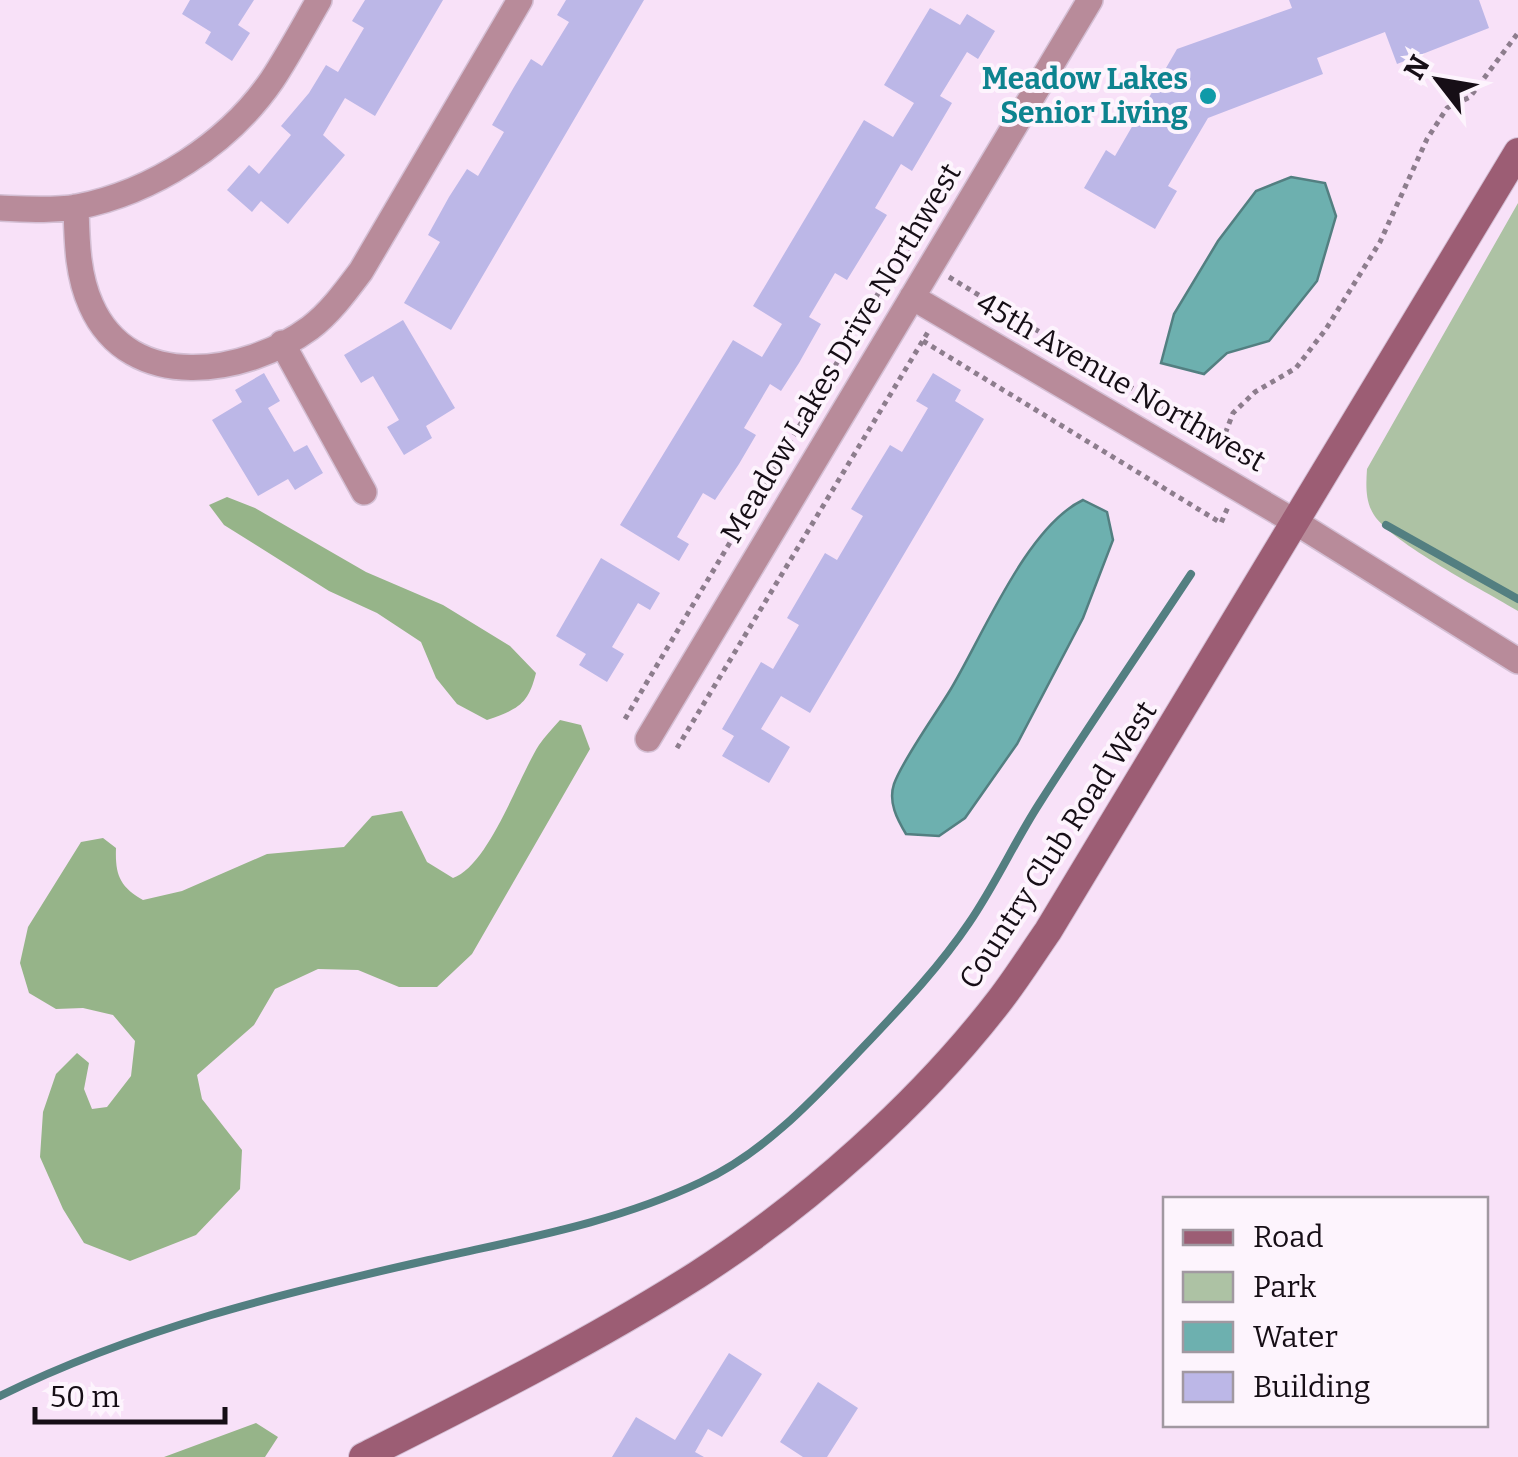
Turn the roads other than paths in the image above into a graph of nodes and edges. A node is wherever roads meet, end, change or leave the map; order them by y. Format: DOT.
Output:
graph roads {
  1 [pos="319,0"];
  2 [pos="520,0"];
  3 [pos="1090,0"];
  4 [pos="1518,152"];
  5 [pos="76,207"];
  6 [pos="0,208"];
  7 [pos="912,296"];
  8 [pos="282,343"];
  9 [pos="364,492"];
  10 [pos="1297,523"];
  11 [pos="1518,662"];
  12 [pos="648,739"];
  13 [pos="363,1457"];
  1 -- 5 [label="street"];
  2 -- 8 [label="street"];
  3 -- 7 [label="street, Meadow Lakes Drive Northwest"];
  4 -- 10 [label="main road, Country Club Road West"];
  5 -- 6 [label="street"];
  5 -- 8 [label="street"];
  7 -- 10 [label="street, 45th Avenue Northwest"];
  7 -- 12 [label="street, Meadow Lakes Drive Northwest"];
  8 -- 9 [label="street"];
  10 -- 11 [label="street, 45th Avenue Northwest"];
  10 -- 13 [label="main road, Country Club Road West"];
}
